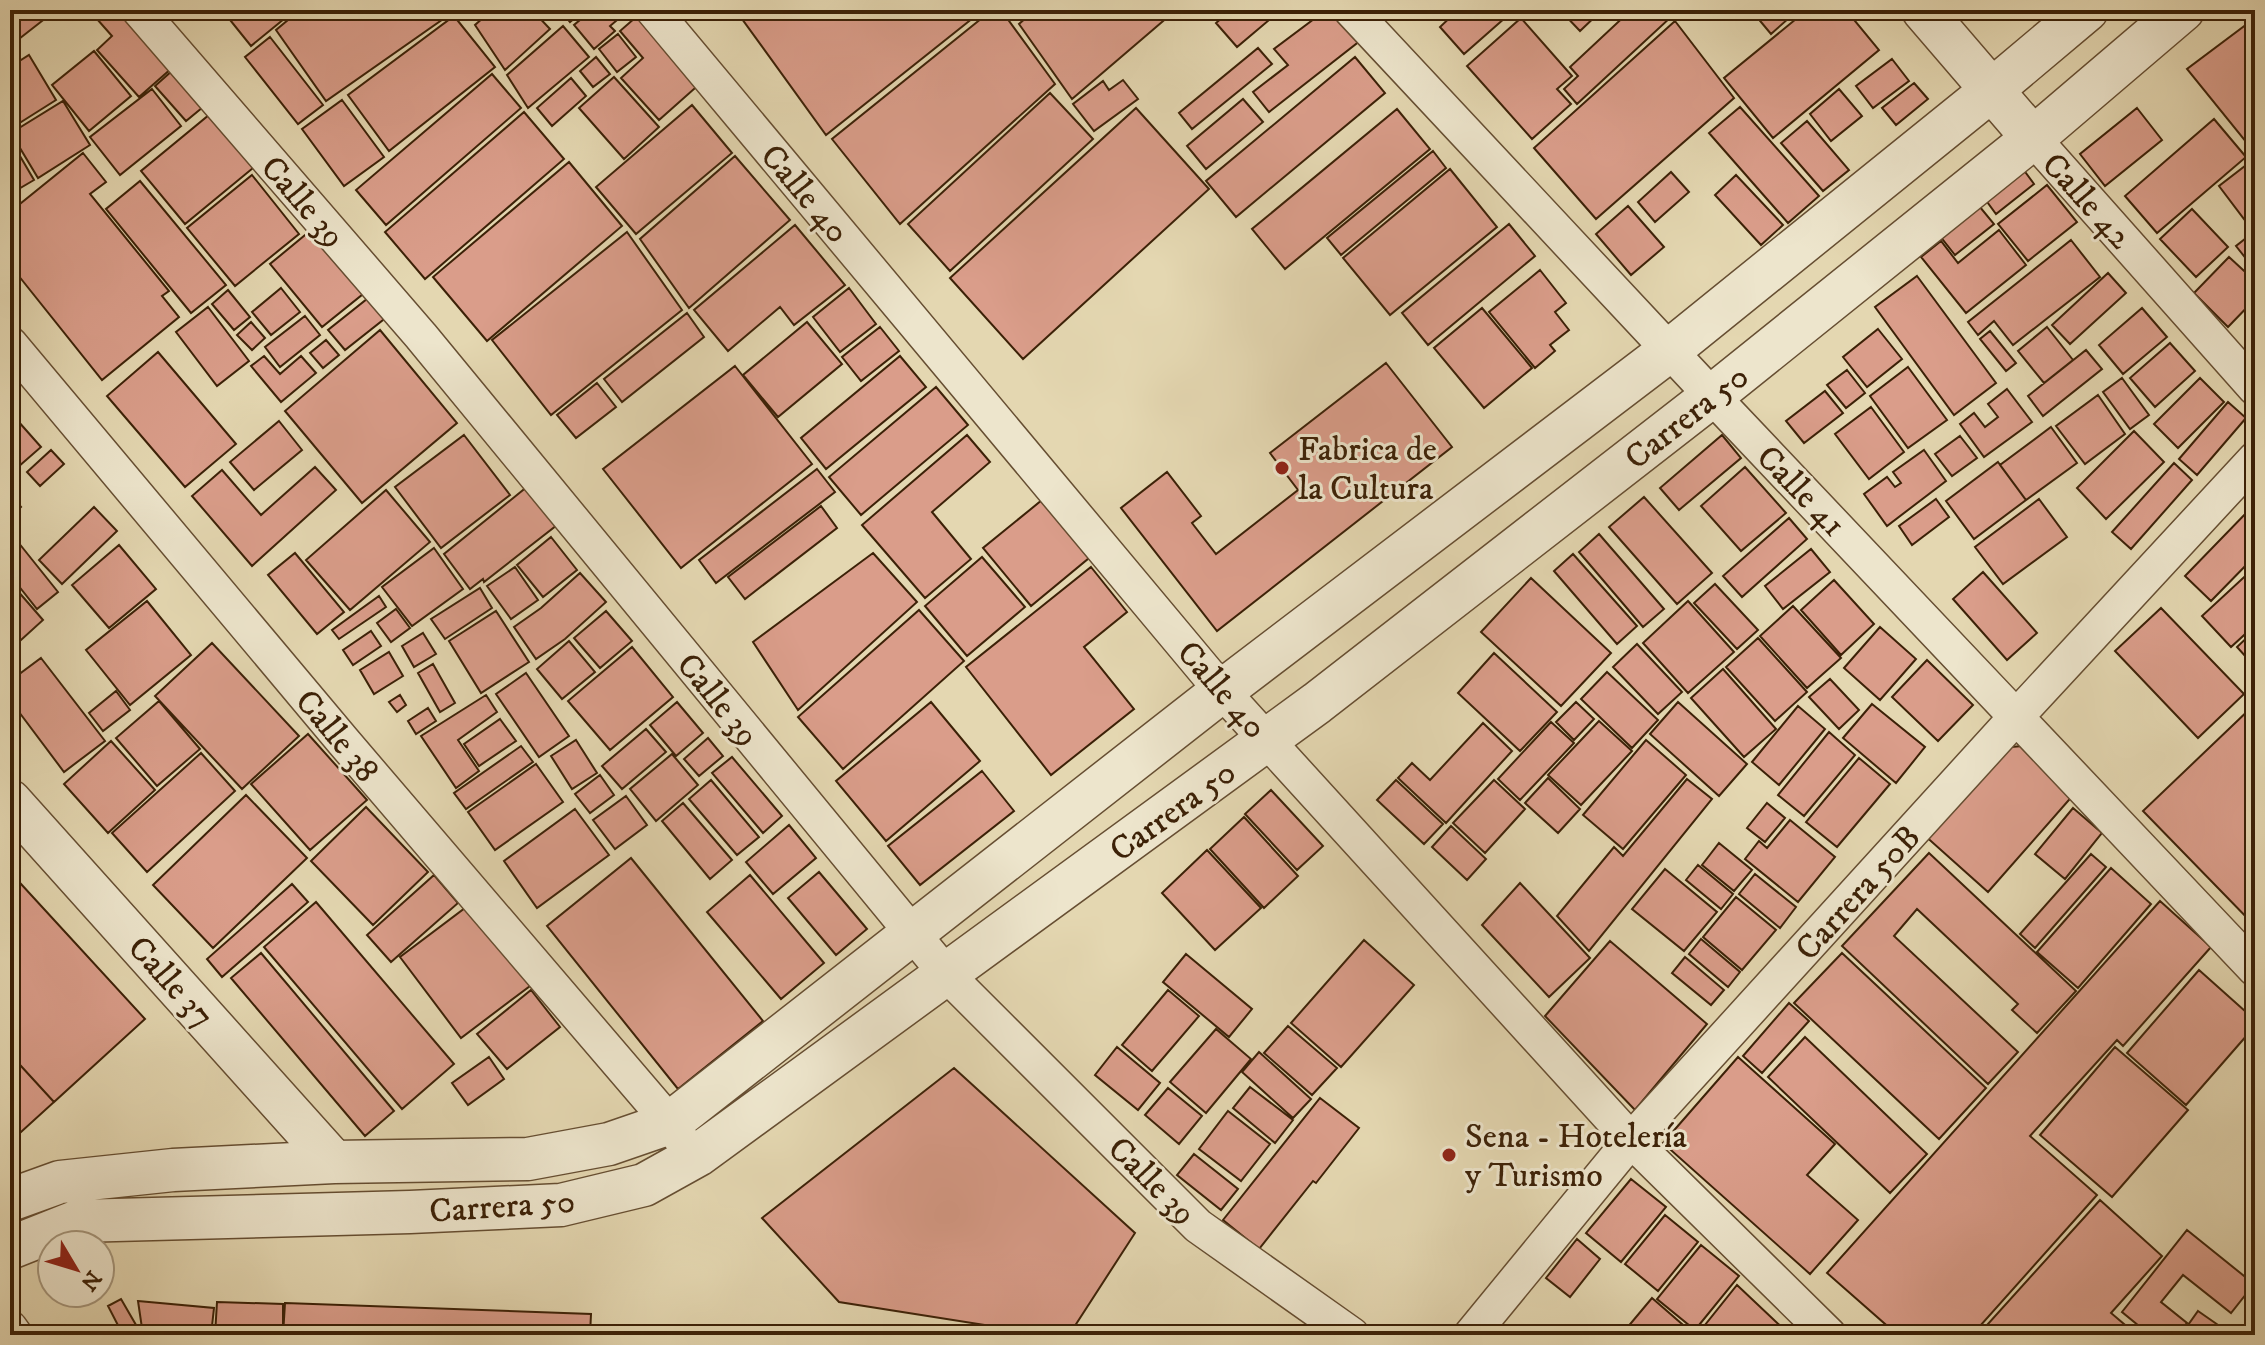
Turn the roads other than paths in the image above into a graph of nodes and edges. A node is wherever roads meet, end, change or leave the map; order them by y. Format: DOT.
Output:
graph roads {
  1 [pos="139,10"];
  2 [pos="653,10"];
  3 [pos="1351,10"];
  4 [pos="1923,10"];
  5 [pos="2087,10"];
  6 [pos="2183,10"];
  7 [pos="1993,89"];
  8 [pos="2033,138"];
  9 [pos="10,344"];
  10 [pos="1670,350"];
  11 [pos="2255,388"];
  12 [pos="1712,396"];
  13 [pos="2255,459"];
  14 [pos="1222,691"];
  15 [pos="2017,716"];
  16 [pos="1267,741"];
  17 [pos="10,801"];
  18 [pos="913,934"];
  19 [pos="2255,969"];
  20 [pos="946,974"];
  21 [pos="670,1123"];
  22 [pos="1631,1140"];
  23 [pos="694,1157"];
  24 [pos="334,1162"];
  25 [pos="10,1200"];
  26 [pos="10,1248"];
  27 [pos="10,1328"];
  28 [pos="15,1335"];
  29 [pos="1352,1335"];
  30 [pos="1471,1335"];
  31 [pos="1829,1335"];
  1 -- 18 [label="street, Calle 39"];
  2 -- 14 [label="street, Calle 40"];
  3 -- 10 [label="street, Calle 41"];
  4 -- 7 [label="street, Calle 42"];
  5 -- 7 [label="street, Carrera 50"];
  6 -- 8 [label="street, Carrera 50"];
  7 -- 8 [label="street, Calle 42"];
  7 -- 10 [label="street, Carrera 50"];
  8 -- 11 [label="street, Calle 42"];
  8 -- 12 [label="street, Carrera 50"];
  9 -- 21 [label="street, Calle 38"];
  10 -- 12 [label="street, Calle 41"];
  10 -- 14 [label="street, Carrera 50"];
  12 -- 15 [label="street, Calle 41"];
  12 -- 16 [label="street, Carrera 50"];
  13 -- 15 [label="street, Carrera 50B"];
  14 -- 16 [label="street, Calle 40"];
  14 -- 18 [label="street, Carrera 50"];
  15 -- 19 [label="street, Calle 41"];
  15 -- 22 [label="street, Carrera 50B"];
  16 -- 20 [label="street, Carrera 50"];
  16 -- 22 [label="street, Calle 40"];
  17 -- 24 [label="street, Calle 37"];
  18 -- 20 [label="street, Calle 39"];
  18 -- 21 [label="street, Carrera 50"];
  20 -- 23 [label="street, Carrera 50"];
  20 -- 29 [label="street, Calle 39"];
  21 -- 23 [label="street, Calle 38"];
  21 -- 24 [label="street, Carrera 50"];
  22 -- 30 [label="street, Carrera 50B"];
  22 -- 31 [label="street, Calle 40"];
  23 -- 26 [label="street, Carrera 50"];
  24 -- 25 [label="street, Carrera 50"];
  27 -- 28 [label="street"];
}
